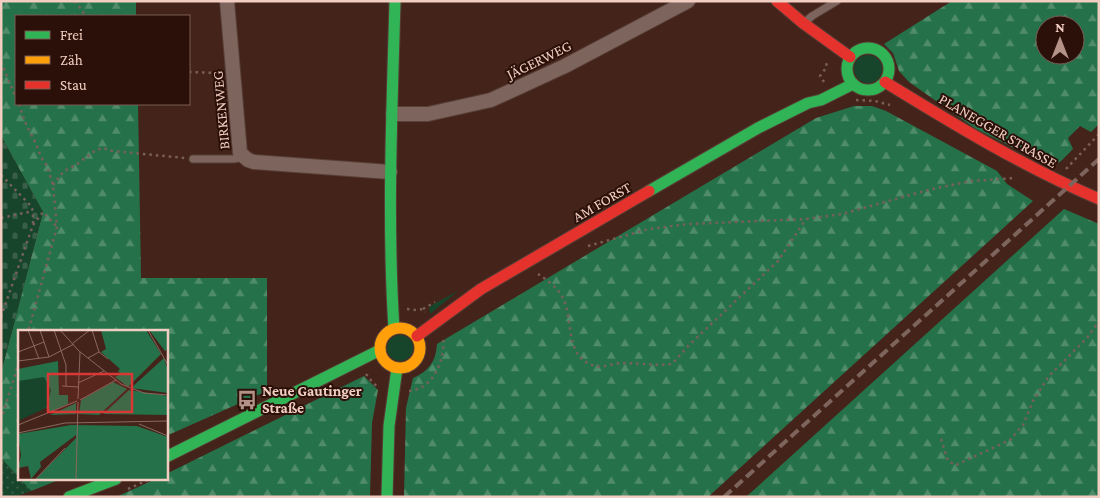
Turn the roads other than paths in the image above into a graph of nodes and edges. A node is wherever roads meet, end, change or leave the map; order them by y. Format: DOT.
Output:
graph roads {
  1 [pos="227,1"];
  2 [pos="395,1"];
  3 [pos="688,1"];
  4 [pos="777,1"];
  5 [pos="837,1"];
  6 [pos="803,23"];
  7 [pos="850,57"];
  8 [pos="837,78"];
  9 [pos="885,82"];
  10 [pos="853,84"];
  11 [pos="808,103"];
  12 [pos="393,114"];
  13 [pos="243,156"];
  14 [pos="192,159"];
  15 [pos="390,172"];
  16 [pos="1099,200"];
  17 [pos="394,329"];
  18 [pos="417,336"];
  19 [pos="380,350"];
  20 [pos="397,368"];
  21 [pos="168,456"];
  22 [pos="113,480"];
  23 [pos="68,497"];
  24 [pos="387,497"];
  1 -- 13 [label="street, BIRKENWEG"];
  2 -- 12 [label="street"];
  3 -- 12 [label="street, JÄGERWEG"];
  4 -- 6 [label="street"];
  5 -- 6 [label="lane"];
  6 -- 7 [label="street"];
  7 -- 8 [label="street"];
  7 -- 9 [label="street"];
  8 -- 10 [label="street"];
  8 -- 11 [label="street, AM FORST"];
  9 -- 10 [label="street"];
  9 -- 16 [label="street, PLANEGGER STRASSE"];
  10 -- 11 [label="street, AM FORST"];
  11 -- 18 [label="street, AM FORST"];
  12 -- 15 [label="street"];
  13 -- 14 [label="lane"];
  13 -- 15 [label="street, BIRKENWEG"];
  15 -- 17 [label="street"];
  17 -- 18 [label="street"];
  17 -- 19 [label="street"];
  18 -- 20 [label="street"];
  19 -- 20 [label="street"];
  19 -- 21 [label="street"];
  20 -- 24 [label="street"];
  22 -- 23 [label="street"];
}
